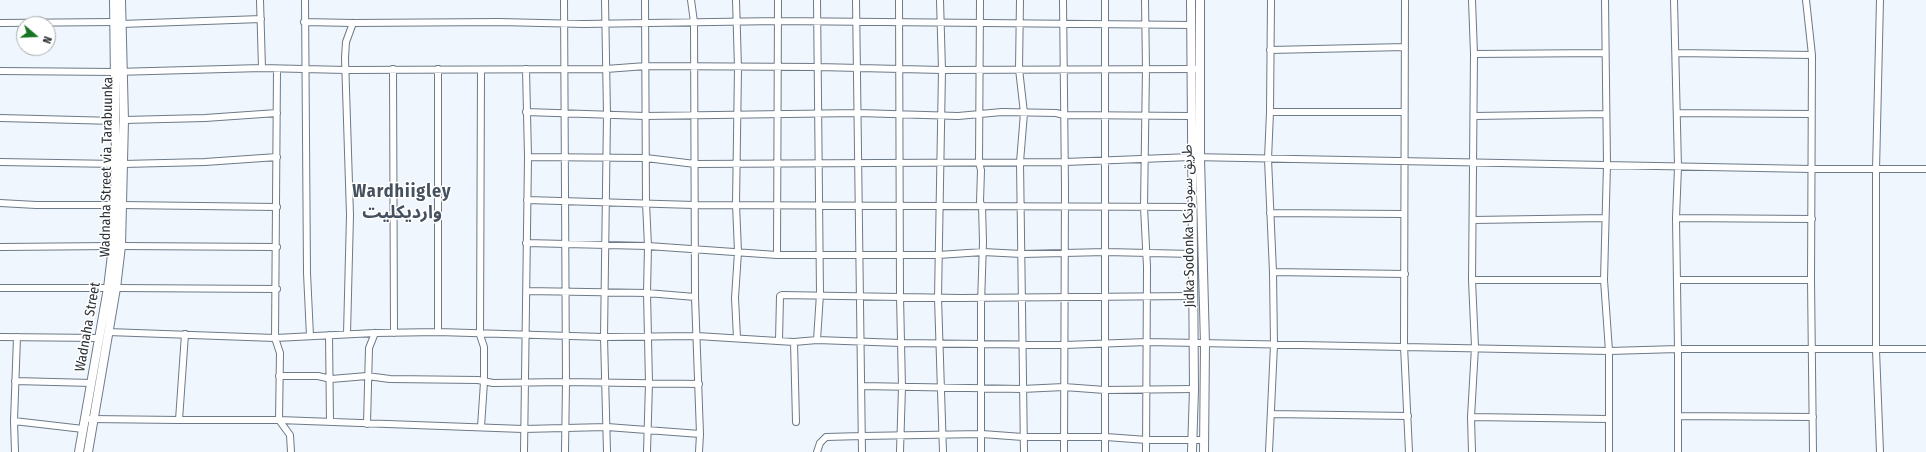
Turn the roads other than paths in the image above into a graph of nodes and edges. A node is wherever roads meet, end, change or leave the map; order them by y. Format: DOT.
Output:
graph roads {
  1 [pos="114,0"];
  2 [pos="121,0"];
  3 [pos="260,0"];
  4 [pos="305,0"];
  5 [pos="564,0"];
  6 [pos="605,0"];
  7 [pos="646,0"];
  8 [pos="691,0"];
  9 [pos="736,0"];
  10 [pos="778,0"];
  11 [pos="817,0"];
  12 [pos="856,0"];
  13 [pos="898,0"];
  14 [pos="940,0"];
  15 [pos="980,0"];
  16 [pos="1020,0"];
  17 [pos="1063,0"];
  18 [pos="1104,0"];
  19 [pos="1145,0"];
  20 [pos="1191,0"];
  21 [pos="1200,0"];
  22 [pos="1271,0"];
  23 [pos="1405,0"];
  24 [pos="1472,0"];
  25 [pos="1605,0"];
  26 [pos="1674,0"];
  27 [pos="1806,0"];
  28 [pos="1880,0"];
  29 [pos="261,19"];
  30 [pos="737,21"];
  31 [pos="304,22"];
  32 [pos="694,22"];
  33 [pos="778,22"];
  34 [pos="817,22"];
  35 [pos="898,22"];
  36 [pos="941,22"];
  37 [pos="0,23"];
  38 [pos="118,23"];
  39 [pos="354,23"];
  40 [pos="564,23"];
  41 [pos="605,23"];
  42 [pos="645,23"];
  43 [pos="856,23"];
  44 [pos="980,23"];
  45 [pos="1019,23"];
  46 [pos="1063,23"];
  47 [pos="1104,23"];
  48 [pos="1145,25"];
  49 [pos="1191,25"];
  50 [pos="1405,47"];
  51 [pos="1270,50"];
  52 [pos="1605,53"];
  53 [pos="1676,53"];
  54 [pos="1474,54"];
  55 [pos="1812,54"];
  56 [pos="646,66"];
  57 [pos="693,66"];
  58 [pos="776,67"];
  59 [pos="818,67"];
  60 [pos="262,68"];
  61 [pos="526,68"];
  62 [pos="738,68"];
  63 [pos="857,68"];
  64 [pos="899,68"];
  65 [pos="1146,68"];
  66 [pos="277,69"];
  67 [pos="305,69"];
  68 [pos="393,69"];
  69 [pos="438,69"];
  70 [pos="606,69"];
  71 [pos="981,69"];
  72 [pos="1019,69"];
  73 [pos="1064,69"];
  74 [pos="1105,69"];
  75 [pos="1195,69"];
  76 [pos="346,70"];
  77 [pos="481,70"];
  78 [pos="564,70"];
  79 [pos="942,70"];
  80 [pos="0,71"];
  81 [pos="119,72"];
  82 [pos="526,112"];
  83 [pos="564,112"];
  84 [pos="1270,112"];
  85 [pos="1404,112"];
  86 [pos="277,113"];
  87 [pos="858,113"];
  88 [pos="1024,113"];
  89 [pos="1677,113"];
  90 [pos="820,114"];
  91 [pos="899,114"];
  92 [pos="979,114"];
  93 [pos="1606,114"];
  94 [pos="1811,114"];
  95 [pos="607,115"];
  96 [pos="695,115"];
  97 [pos="737,115"];
  98 [pos="777,115"];
  99 [pos="1064,115"];
  100 [pos="1105,115"];
  101 [pos="645,116"];
  102 [pos="1145,116"];
  103 [pos="1190,116"];
  104 [pos="1474,116"];
  105 [pos="940,117"];
  106 [pos="0,118"];
  107 [pos="120,121"];
  108 [pos="277,157"];
  109 [pos="528,157"];
  110 [pos="565,157"];
  111 [pos="1191,157"];
  112 [pos="607,158"];
  113 [pos="646,158"];
  114 [pos="1200,158"];
  115 [pos="1146,159"];
  116 [pos="1268,159"];
  117 [pos="1104,160"];
  118 [pos="0,162"];
  119 [pos="1020,162"];
  120 [pos="1065,162"];
  121 [pos="1473,162"];
  122 [pos="858,163"];
  123 [pos="899,163"];
  124 [pos="940,163"];
  125 [pos="979,163"];
  126 [pos="1404,163"];
  127 [pos="120,164"];
  128 [pos="695,164"];
  129 [pos="736,164"];
  130 [pos="778,164"];
  131 [pos="820,164"];
  132 [pos="1607,164"];
  133 [pos="1678,167"];
  134 [pos="1812,169"];
  135 [pos="1926,169"];
  136 [pos="1876,170"];
  137 [pos="527,200"];
  138 [pos="566,200"];
  139 [pos="605,202"];
  140 [pos="0,203"];
  141 [pos="646,203"];
  142 [pos="694,204"];
  143 [pos="736,204"];
  144 [pos="900,204"];
  145 [pos="119,205"];
  146 [pos="778,205"];
  147 [pos="820,205"];
  148 [pos="858,205"];
  149 [pos="940,205"];
  150 [pos="982,206"];
  151 [pos="1021,206"];
  152 [pos="1065,206"];
  153 [pos="1106,206"];
  154 [pos="277,207"];
  155 [pos="1144,207"];
  156 [pos="1192,207"];
  157 [pos="1270,213"];
  158 [pos="1404,214"];
  159 [pos="1606,218"];
  160 [pos="1676,218"];
  161 [pos="1473,220"];
  162 [pos="1812,220"];
  163 [pos="526,243"];
  164 [pos="565,244"];
  165 [pos="117,246"];
  166 [pos="606,246"];
  167 [pos="648,246"];
  168 [pos="0,247"];
  169 [pos="277,247"];
  170 [pos="695,250"];
  171 [pos="738,252"];
  172 [pos="983,252"];
  173 [pos="1106,252"];
  174 [pos="820,253"];
  175 [pos="860,253"];
  176 [pos="1065,253"];
  177 [pos="900,254"];
  178 [pos="1022,254"];
  179 [pos="1146,254"];
  180 [pos="1193,254"];
  181 [pos="777,255"];
  182 [pos="938,255"];
  183 [pos="1273,272"];
  184 [pos="1405,274"];
  185 [pos="1472,280"];
  186 [pos="1604,280"];
  187 [pos="1677,280"];
  188 [pos="1811,280"];
  189 [pos="0,288"];
  190 [pos="112,288"];
  191 [pos="277,289"];
  192 [pos="527,291"];
  193 [pos="566,292"];
  194 [pos="606,293"];
  195 [pos="647,293"];
  196 [pos="820,294"];
  197 [pos="860,296"];
  198 [pos="900,296"];
  199 [pos="1146,296"];
  200 [pos="1193,296"];
  201 [pos="695,297"];
  202 [pos="982,297"];
  203 [pos="1022,297"];
  204 [pos="1065,297"];
  205 [pos="938,298"];
  206 [pos="1105,298"];
  207 [pos="108,332"];
  208 [pos="394,332"];
  209 [pos="438,332"];
  210 [pos="375,333"];
  211 [pos="185,334"];
  212 [pos="347,334"];
  213 [pos="525,334"];
  214 [pos="329,335"];
  215 [pos="480,335"];
  216 [pos="310,336"];
  217 [pos="566,336"];
  218 [pos="698,336"];
  219 [pos="0,337"];
  220 [pos="17,337"];
  221 [pos="604,337"];
  222 [pos="648,337"];
  223 [pos="100,338"];
  224 [pos="276,338"];
  225 [pos="737,338"];
  226 [pos="817,340"];
  227 [pos="779,341"];
  228 [pos="794,342"];
  229 [pos="862,342"];
  230 [pos="1146,342"];
  231 [pos="901,343"];
  232 [pos="940,343"];
  233 [pos="1193,343"];
  234 [pos="982,344"];
  235 [pos="1105,344"];
  236 [pos="1205,344"];
  237 [pos="1023,345"];
  238 [pos="1065,345"];
  239 [pos="1274,345"];
  240 [pos="1404,346"];
  241 [pos="1475,348"];
  242 [pos="1678,349"];
  243 [pos="1813,350"];
  244 [pos="1876,350"];
  245 [pos="1926,350"];
  246 [pos="1609,351"];
  247 [pos="280,376"];
  248 [pos="367,376"];
  249 [pos="331,379"];
  250 [pos="15,381"];
  251 [pos="484,382"];
  252 [pos="566,382"];
  253 [pos="92,383"];
  254 [pos="525,383"];
  255 [pos="606,383"];
  256 [pos="649,383"];
  257 [pos="698,384"];
  258 [pos="862,386"];
  259 [pos="941,386"];
  260 [pos="902,387"];
  261 [pos="982,387"];
  262 [pos="1064,387"];
  263 [pos="1022,389"];
  264 [pos="1146,389"];
  265 [pos="1194,389"];
  266 [pos="1105,390"];
  267 [pos="1271,414"];
  268 [pos="1408,416"];
  269 [pos="1678,416"];
  270 [pos="1471,417"];
  271 [pos="1813,417"];
  272 [pos="1609,418"];
  273 [pos="90,419"];
  274 [pos="179,420"];
  275 [pos="279,420"];
  276 [pos="14,421"];
  277 [pos="330,422"];
  278 [pos="796,422"];
  279 [pos="367,424"];
  280 [pos="481,427"];
  281 [pos="606,427"];
  282 [pos="566,428"];
  283 [pos="83,429"];
  284 [pos="524,429"];
  285 [pos="647,430"];
  286 [pos="700,434"];
  287 [pos="982,434"];
  288 [pos="901,435"];
  289 [pos="943,435"];
  290 [pos="862,436"];
  291 [pos="1106,436"];
  292 [pos="1023,437"];
  293 [pos="1066,437"];
  294 [pos="1147,440"];
  295 [pos="1192,440"];
  296 [pos="1204,440"];
  297 [pos="15,452"];
  298 [pos="79,452"];
  299 [pos="88,452"];
  300 [pos="291,452"];
  301 [pos="524,452"];
  302 [pos="565,452"];
  303 [pos="607,452"];
  304 [pos="647,452"];
  305 [pos="699,452"];
  306 [pos="816,452"];
  307 [pos="862,452"];
  308 [pos="900,452"];
  309 [pos="943,452"];
  310 [pos="981,452"];
  311 [pos="1024,452"];
  312 [pos="1064,452"];
  313 [pos="1106,452"];
  314 [pos="1146,452"];
  315 [pos="1192,452"];
  316 [pos="1204,452"];
  317 [pos="1269,452"];
  318 [pos="1409,452"];
  319 [pos="1472,452"];
  320 [pos="1609,452"];
  321 [pos="1678,452"];
  322 [pos="1813,452"];
  323 [pos="1880,452"];
  1 -- 38 [label="main road"];
  2 -- 38 [label="main road"];
  3 -- 29 [label="street"];
  4 -- 31 [label="street"];
  5 -- 40 [label="street"];
  6 -- 41 [label="street"];
  7 -- 42 [label="street"];
  8 -- 32 [label="street"];
  9 -- 30 [label="street"];
  10 -- 33 [label="street"];
  11 -- 34 [label="street"];
  12 -- 43 [label="street"];
  13 -- 35 [label="street"];
  14 -- 36 [label="street"];
  15 -- 44 [label="street"];
  16 -- 45 [label="street"];
  17 -- 46 [label="street"];
  18 -- 47 [label="street"];
  19 -- 48 [label="street"];
  20 -- 49 [label="main road, Jidka Sodonka طريق سودونكا"];
  21 -- 75 [label="main road, Jidka Sodonka طريق سودونكا"];
  22 -- 51 [label="street"];
  23 -- 50 [label="street"];
  24 -- 54 [label="street"];
  25 -- 52 [label="street"];
  26 -- 53 [label="street"];
  27 -- 55 [label="street"];
  28 -- 136 [label="street"];
  29 -- 38 [label="street"];
  29 -- 60 [label="street"];
  30 -- 32 [label="street"];
  30 -- 33 [label="street"];
  30 -- 62 [label="street"];
  31 -- 39 [label="street"];
  31 -- 67 [label="street"];
  32 -- 42 [label="street"];
  32 -- 57 [label="street"];
  33 -- 34 [label="street"];
  33 -- 58 [label="street"];
  34 -- 43 [label="street"];
  34 -- 59 [label="street"];
  35 -- 36 [label="street"];
  35 -- 43 [label="street"];
  35 -- 64 [label="street"];
  36 -- 44 [label="street"];
  36 -- 79 [label="street"];
  37 -- 38 [label="street"];
  38 -- 81 [label="main road, Wadnaha Street"];
  39 -- 40 [label="street"];
  39 -- 76 [label="street"];
  40 -- 41 [label="street"];
  40 -- 78 [label="street"];
  41 -- 42 [label="street"];
  41 -- 70 [label="street"];
  42 -- 56 [label="street"];
  43 -- 63 [label="street"];
  44 -- 45 [label="street"];
  44 -- 71 [label="street"];
  45 -- 46 [label="street"];
  45 -- 72 [label="street"];
  46 -- 47 [label="street"];
  46 -- 73 [label="street"];
  47 -- 48 [label="street"];
  47 -- 74 [label="street"];
  48 -- 49 [label="street"];
  48 -- 65 [label="street"];
  49 -- 75 [label="main road, Jidka Sodonka طريق سودونكا"];
  50 -- 51 [label="street"];
  50 -- 85 [label="street"];
  51 -- 84 [label="street"];
  52 -- 54 [label="street"];
  52 -- 93 [label="street"];
  53 -- 55 [label="street"];
  53 -- 89 [label="street"];
  54 -- 104 [label="street"];
  55 -- 94 [label="street"];
  56 -- 57 [label="street"];
  56 -- 70 [label="street"];
  56 -- 101 [label="street"];
  57 -- 62 [label="street"];
  57 -- 96 [label="street"];
  58 -- 59 [label="street"];
  58 -- 62 [label="street"];
  58 -- 98 [label="street"];
  59 -- 63 [label="street"];
  59 -- 90 [label="street"];
  60 -- 66 [label="street"];
  60 -- 81 [label="street"];
  61 -- 77 [label="street"];
  61 -- 78 [label="street"];
  61 -- 82 [label="street"];
  62 -- 97 [label="street"];
  63 -- 64 [label="street"];
  63 -- 87 [label="street"];
  64 -- 79 [label="street"];
  64 -- 91 [label="street"];
  65 -- 74 [label="street"];
  65 -- 75 [label="street"];
  65 -- 102 [label="street"];
  66 -- 67 [label="street"];
  66 -- 86 [label="street"];
  67 -- 76 [label="street"];
  67 -- 216 [label="street"];
  68 -- 69 [label="street"];
  68 -- 76 [label="street"];
  68 -- 208 [label="street"];
  69 -- 77 [label="street"];
  69 -- 209 [label="street"];
  70 -- 78 [label="street"];
  70 -- 95 [label="street"];
  71 -- 72 [label="street"];
  71 -- 79 [label="street"];
  71 -- 92 [label="street"];
  72 -- 73 [label="street"];
  72 -- 88 [label="street"];
  73 -- 74 [label="street"];
  73 -- 99 [label="street"];
  74 -- 100 [label="street"];
  75 -- 103 [label="main road, Jidka Sodonka طريق سودونكا"];
  75 -- 114 [label="main road, Jidka Sodonka طريق سودونكا"];
  76 -- 212 [label="street"];
  77 -- 215 [label="street"];
  78 -- 83 [label="street"];
  79 -- 105 [label="street"];
  80 -- 81 [label="street"];
  81 -- 107 [label="main road, Wadnaha Street"];
  82 -- 83 [label="street"];
  82 -- 109 [label="street"];
  83 -- 95 [label="street"];
  83 -- 110 [label="street"];
  84 -- 85 [label="street"];
  84 -- 116 [label="street"];
  85 -- 126 [label="street"];
  86 -- 107 [label="street"];
  86 -- 108 [label="street"];
  87 -- 90 [label="street"];
  87 -- 91 [label="street"];
  87 -- 122 [label="street"];
  88 -- 92 [label="street"];
  88 -- 99 [label="street"];
  88 -- 119 [label="street"];
  89 -- 94 [label="street"];
  89 -- 133 [label="street"];
  90 -- 98 [label="street"];
  90 -- 131 [label="street"];
  91 -- 105 [label="street"];
  91 -- 123 [label="street"];
  92 -- 105 [label="street"];
  92 -- 125 [label="street"];
  93 -- 104 [label="street"];
  93 -- 132 [label="street"];
  94 -- 134 [label="street"];
  95 -- 101 [label="street"];
  95 -- 112 [label="street"];
  96 -- 97 [label="street"];
  96 -- 101 [label="street"];
  96 -- 128 [label="street"];
  97 -- 98 [label="street"];
  97 -- 129 [label="street"];
  98 -- 130 [label="street"];
  99 -- 100 [label="street"];
  99 -- 120 [label="street"];
  100 -- 102 [label="street"];
  100 -- 117 [label="street"];
  101 -- 113 [label="street"];
  102 -- 103 [label="street"];
  102 -- 115 [label="street"];
  103 -- 111 [label="main road, Jidka Sodonka طريق سودونكا"];
  104 -- 121 [label="street"];
  105 -- 124 [label="street"];
  106 -- 107 [label="street"];
  107 -- 127 [label="main road, Wadnaha Street"];
  108 -- 127 [label="street"];
  108 -- 154 [label="street"];
  109 -- 110 [label="street"];
  109 -- 137 [label="street"];
  110 -- 112 [label="street"];
  110 -- 138 [label="street"];
  111 -- 114 [label="street"];
  111 -- 115 [label="street"];
  111 -- 156 [label="main road, Jidka Sodonka طريق سودونكا"];
  112 -- 113 [label="street"];
  112 -- 139 [label="street"];
  113 -- 128 [label="street"];
  113 -- 141 [label="street"];
  114 -- 116 [label="street"];
  114 -- 236 [label="main road, Jidka Sodonka طريق سودونكا"];
  115 -- 117 [label="street"];
  115 -- 155 [label="street"];
  116 -- 126 [label="street"];
  116 -- 157 [label="street"];
  117 -- 120 [label="street"];
  117 -- 153 [label="street"];
  118 -- 127 [label="street"];
  119 -- 120 [label="street"];
  119 -- 125 [label="street"];
  119 -- 151 [label="street"];
  120 -- 152 [label="street"];
  121 -- 126 [label="street"];
  121 -- 132 [label="street"];
  121 -- 161 [label="street"];
  122 -- 123 [label="street"];
  122 -- 131 [label="street"];
  122 -- 148 [label="street"];
  123 -- 124 [label="street"];
  123 -- 144 [label="street"];
  124 -- 125 [label="street"];
  124 -- 149 [label="street"];
  125 -- 150 [label="street"];
  126 -- 158 [label="street"];
  127 -- 145 [label="main road, Wadnaha Street"];
  128 -- 129 [label="street"];
  128 -- 142 [label="street"];
  129 -- 130 [label="street"];
  129 -- 143 [label="street"];
  130 -- 131 [label="street"];
  130 -- 146 [label="street"];
  131 -- 147 [label="street"];
  132 -- 133 [label="street"];
  132 -- 159 [label="street"];
  133 -- 134 [label="street"];
  133 -- 160 [label="street"];
  134 -- 136 [label="street"];
  134 -- 162 [label="street"];
  135 -- 136 [label="street"];
  136 -- 244 [label="street"];
  137 -- 138 [label="street"];
  137 -- 163 [label="street"];
  138 -- 139 [label="street"];
  138 -- 164 [label="street"];
  139 -- 141 [label="street"];
  139 -- 166 [label="street"];
  140 -- 145 [label="street"];
  141 -- 142 [label="street"];
  141 -- 167 [label="street"];
  142 -- 143 [label="street"];
  142 -- 170 [label="street"];
  143 -- 146 [label="street"];
  143 -- 171 [label="street"];
  144 -- 148 [label="street"];
  144 -- 149 [label="street"];
  144 -- 177 [label="street"];
  145 -- 154 [label="street"];
  145 -- 165 [label="main road, Wadnaha Street"];
  146 -- 147 [label="street"];
  146 -- 181 [label="street"];
  147 -- 148 [label="street"];
  147 -- 174 [label="street"];
  148 -- 175 [label="street"];
  149 -- 150 [label="street"];
  149 -- 182 [label="street"];
  150 -- 151 [label="street"];
  150 -- 172 [label="street"];
  151 -- 152 [label="street"];
  151 -- 178 [label="street"];
  152 -- 153 [label="street"];
  152 -- 176 [label="street"];
  153 -- 155 [label="street"];
  153 -- 173 [label="street"];
  154 -- 169 [label="street"];
  155 -- 156 [label="street"];
  155 -- 179 [label="street"];
  156 -- 180 [label="main road, Jidka Sodonka طريق سودونكا"];
  157 -- 158 [label="street"];
  157 -- 183 [label="street"];
  158 -- 184 [label="street"];
  159 -- 161 [label="street"];
  159 -- 186 [label="street"];
  160 -- 162 [label="street"];
  160 -- 187 [label="street"];
  161 -- 185 [label="street"];
  162 -- 188 [label="street"];
  163 -- 164 [label="street"];
  163 -- 192 [label="street"];
  164 -- 166 [label="street"];
  164 -- 193 [label="street"];
  165 -- 168 [label="street"];
  165 -- 169 [label="street"];
  165 -- 190 [label="main road, Wadnaha Street"];
  166 -- 167 [label="street"];
  166 -- 194 [label="street"];
  167 -- 170 [label="street"];
  167 -- 195 [label="street"];
  169 -- 191 [label="street"];
  170 -- 171 [label="street"];
  170 -- 201 [label="street"];
  171 -- 181 [label="street"];
  171 -- 225 [label="street"];
  172 -- 178 [label="street"];
  172 -- 182 [label="street"];
  172 -- 202 [label="street"];
  173 -- 176 [label="street"];
  173 -- 179 [label="street"];
  173 -- 206 [label="street"];
  174 -- 175 [label="street"];
  174 -- 181 [label="street"];
  174 -- 196 [label="street"];
  175 -- 177 [label="street"];
  175 -- 197 [label="street"];
  176 -- 178 [label="street"];
  176 -- 204 [label="street"];
  177 -- 182 [label="street"];
  177 -- 198 [label="street"];
  178 -- 203 [label="street"];
  179 -- 180 [label="street"];
  179 -- 199 [label="street"];
  180 -- 200 [label="main road, Jidka Sodonka طريق سودونكا"];
  182 -- 205 [label="street"];
  183 -- 184 [label="street"];
  183 -- 239 [label="street"];
  184 -- 240 [label="street"];
  185 -- 186 [label="street"];
  185 -- 241 [label="street"];
  186 -- 246 [label="street"];
  187 -- 188 [label="street"];
  187 -- 242 [label="street"];
  188 -- 243 [label="street"];
  189 -- 190 [label="street"];
  190 -- 191 [label="street"];
  190 -- 207 [label="main road"];
  190 -- 223 [label="main road, Wadnaha Street"];
  191 -- 224 [label="street"];
  192 -- 193 [label="street"];
  192 -- 213 [label="street"];
  193 -- 194 [label="street"];
  193 -- 217 [label="street"];
  194 -- 195 [label="street"];
  194 -- 221 [label="street"];
  195 -- 201 [label="street"];
  195 -- 222 [label="street"];
  196 -- 197 [label="street"];
  196 -- 226 [label="street"];
  196 -- 227 [label="street"];
  197 -- 198 [label="street"];
  197 -- 229 [label="street"];
  198 -- 205 [label="street"];
  198 -- 231 [label="street"];
  199 -- 200 [label="street"];
  199 -- 206 [label="street"];
  199 -- 230 [label="street"];
  200 -- 233 [label="main road, Jidka Sodonka طريق سودونكا"];
  201 -- 218 [label="street"];
  202 -- 203 [label="street"];
  202 -- 205 [label="street"];
  202 -- 234 [label="street"];
  203 -- 204 [label="street"];
  203 -- 237 [label="street"];
  204 -- 206 [label="street"];
  204 -- 238 [label="street"];
  205 -- 232 [label="street"];
  206 -- 235 [label="street"];
  207 -- 211 [label="street"];
  207 -- 273 [label="main road"];
  208 -- 209 [label="street"];
  208 -- 210 [label="street"];
  209 -- 215 [label="street"];
  210 -- 212 [label="street"];
  210 -- 248 [label="street"];
  211 -- 224 [label="street"];
  211 -- 274 [label="street"];
  212 -- 214 [label="street"];
  213 -- 215 [label="street"];
  213 -- 217 [label="street"];
  213 -- 254 [label="street"];
  214 -- 216 [label="street"];
  214 -- 249 [label="street"];
  215 -- 251 [label="street"];
  216 -- 224 [label="street"];
  217 -- 221 [label="street"];
  217 -- 252 [label="street"];
  218 -- 222 [label="street"];
  218 -- 225 [label="street"];
  218 -- 257 [label="street"];
  219 -- 220 [label="street"];
  220 -- 223 [label="street"];
  220 -- 250 [label="street"];
  221 -- 222 [label="street"];
  221 -- 255 [label="street"];
  222 -- 256 [label="street"];
  223 -- 253 [label="main road, Wadnaha Street"];
  224 -- 247 [label="street"];
  225 -- 227 [label="street"];
  226 -- 228 [label="street"];
  226 -- 229 [label="street"];
  227 -- 228 [label="street"];
  228 -- 278 [label="street"];
  229 -- 231 [label="street"];
  229 -- 258 [label="street"];
  230 -- 233 [label="street"];
  230 -- 235 [label="street"];
  230 -- 264 [label="street"];
  231 -- 232 [label="street"];
  231 -- 260 [label="street"];
  232 -- 234 [label="street"];
  232 -- 259 [label="street"];
  233 -- 236 [label="street"];
  233 -- 265 [label="main road, Jidka Sodonka طريق سودونكا"];
  234 -- 237 [label="street"];
  234 -- 261 [label="street"];
  235 -- 238 [label="street"];
  235 -- 266 [label="street"];
  236 -- 239 [label="street"];
  236 -- 296 [label="main road, Jidka Sodonka طريق سودونكا"];
  237 -- 238 [label="street"];
  237 -- 263 [label="street"];
  238 -- 262 [label="street"];
  239 -- 240 [label="street"];
  239 -- 267 [label="street"];
  240 -- 241 [label="street"];
  240 -- 268 [label="street"];
  241 -- 246 [label="street"];
  241 -- 270 [label="street"];
  242 -- 243 [label="street"];
  242 -- 246 [label="street"];
  242 -- 269 [label="street"];
  243 -- 244 [label="street"];
  243 -- 271 [label="street"];
  244 -- 245 [label="street"];
  244 -- 323 [label="street"];
  246 -- 272 [label="street"];
  247 -- 249 [label="street"];
  247 -- 275 [label="street"];
  248 -- 249 [label="street"];
  248 -- 251 [label="street"];
  248 -- 279 [label="street"];
  249 -- 277 [label="street"];
  250 -- 253 [label="street"];
  250 -- 276 [label="street"];
  251 -- 254 [label="street"];
  251 -- 280 [label="street"];
  252 -- 254 [label="street"];
  252 -- 255 [label="street"];
  252 -- 282 [label="street"];
  253 -- 273 [label="main road, Wadnaha Street"];
  254 -- 284 [label="street"];
  255 -- 256 [label="street"];
  255 -- 281 [label="street"];
  256 -- 257 [label="street"];
  256 -- 285 [label="street"];
  257 -- 286 [label="street"];
  258 -- 260 [label="street"];
  258 -- 290 [label="street"];
  259 -- 260 [label="street"];
  259 -- 261 [label="street"];
  259 -- 289 [label="street"];
  260 -- 288 [label="street"];
  261 -- 263 [label="street"];
  261 -- 287 [label="street"];
  262 -- 263 [label="street"];
  262 -- 266 [label="street"];
  262 -- 293 [label="street"];
  263 -- 292 [label="street"];
  264 -- 265 [label="street"];
  264 -- 266 [label="street"];
  264 -- 294 [label="street"];
  265 -- 295 [label="main road, Jidka Sodonka طريق سودونكا"];
  266 -- 291 [label="street"];
  267 -- 268 [label="street"];
  267 -- 317 [label="street"];
  268 -- 318 [label="street"];
  269 -- 271 [label="street"];
  269 -- 321 [label="street"];
  270 -- 272 [label="street"];
  270 -- 319 [label="street"];
  271 -- 322 [label="street"];
  272 -- 320 [label="street"];
  273 -- 274 [label="street"];
  273 -- 283 [label="main road, Wadnaha Street"];
  273 -- 299 [label="main road"];
  274 -- 275 [label="street"];
  275 -- 277 [label="street"];
  275 -- 300 [label="street"];
  276 -- 283 [label="street"];
  276 -- 297 [label="street"];
  277 -- 279 [label="street"];
  279 -- 280 [label="street"];
  280 -- 284 [label="street"];
  281 -- 282 [label="street"];
  281 -- 285 [label="street"];
  281 -- 303 [label="street"];
  282 -- 284 [label="street"];
  282 -- 302 [label="street"];
  283 -- 298 [label="main road, Wadnaha Street"];
  284 -- 301 [label="street"];
  285 -- 286 [label="street"];
  285 -- 304 [label="street"];
  286 -- 305 [label="street"];
  287 -- 289 [label="street"];
  287 -- 292 [label="street"];
  287 -- 310 [label="street"];
  288 -- 289 [label="street"];
  288 -- 290 [label="street"];
  288 -- 308 [label="street"];
  289 -- 309 [label="street"];
  290 -- 306 [label="street"];
  290 -- 307 [label="street"];
  291 -- 293 [label="street"];
  291 -- 294 [label="street"];
  291 -- 313 [label="street"];
  292 -- 293 [label="street"];
  292 -- 311 [label="street"];
  293 -- 312 [label="street"];
  294 -- 295 [label="street"];
  294 -- 314 [label="street"];
  295 -- 296 [label="street"];
  295 -- 315 [label="main road, Jidka Sodonka طريق سودونكا"];
  296 -- 316 [label="main road, Jidka Sodonka طريق سودونكا"];
}
